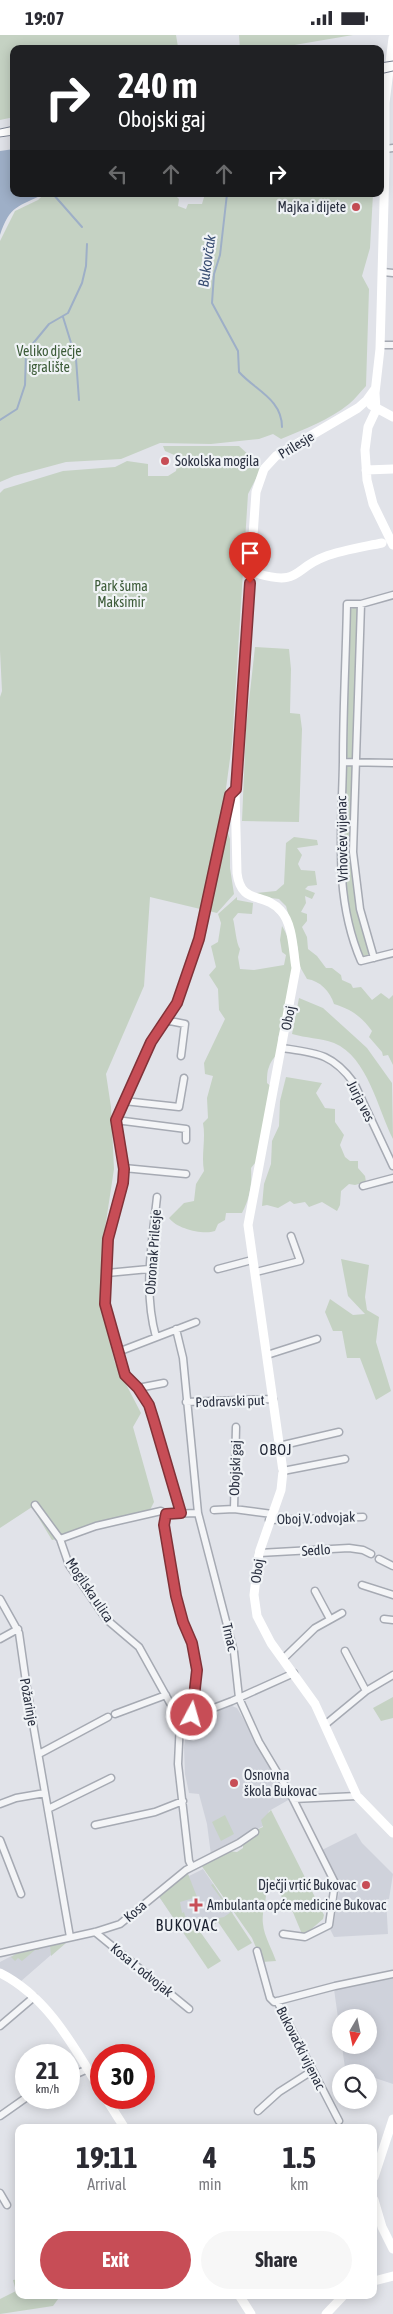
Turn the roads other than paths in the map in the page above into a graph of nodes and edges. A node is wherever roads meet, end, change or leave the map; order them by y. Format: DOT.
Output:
graph roads {
  1 [pos="393,38"];
  2 [pos="392,65"];
  3 [pos="384,94"];
  4 [pos="386,98"];
  5 [pos="389,148"];
  6 [pos="383,272"];
  7 [pos="393,273"];
  8 [pos="381,345"];
  9 [pos="393,345"];
  10 [pos="374,389"];
  11 [pos="376,407"];
  12 [pos="358,408"];
  13 [pos="393,417"];
  14 [pos="367,431"];
  15 [pos="393,469"];
  16 [pos="366,470"];
  17 [pos="386,532"];
  18 [pos="382,543"];
  19 [pos="393,547"];
  20 [pos="251,559"];
  21 [pos="262,575"];
  22 [pos="249,585"];
  23 [pos="393,595"];
  24 [pos="361,603"];
  25 [pos="343,762"];
  26 [pos="356,762"];
  27 [pos="393,763"];
  28 [pos="236,789"];
  29 [pos="393,953"];
  30 [pos="374,958"];
  31 [pos="165,1020"];
  32 [pos="282,1048"];
  33 [pos="181,1056"];
  34 [pos="184,1078"];
  35 [pos="124,1101"];
  36 [pos="116,1120"];
  37 [pos="186,1140"];
  38 [pos="393,1166"];
  39 [pos="124,1169"];
  40 [pos="186,1174"];
  41 [pos="393,1178"];
  42 [pos="363,1186"];
  43 [pos="157,1197"];
  44 [pos="292,1236"];
  45 [pos="252,1260"];
  46 [pos="149,1269"];
  47 [pos="218,1269"];
  48 [pos="107,1273"];
  49 [pos="256,1273"];
  50 [pos="196,1322"];
  51 [pos="176,1329"];
  52 [pos="156,1337"];
  53 [pos="317,1339"];
  54 [pos="118,1352"];
  55 [pos="267,1355"];
  56 [pos="164,1383"];
  57 [pos="138,1388"];
  58 [pos="273,1399"];
  59 [pos="186,1402"];
  60 [pos="236,1427"];
  61 [pos="340,1433"];
  62 [pos="279,1446"];
  63 [pos="345,1459"];
  64 [pos="283,1471"];
  65 [pos="35,1505"];
  66 [pos="234,1509"];
  67 [pos="214,1510"];
  68 [pos="181,1513"];
  69 [pos="198,1513"];
  70 [pos="166,1514"];
  71 [pos="271,1517"];
  72 [pos="363,1517"];
  73 [pos="60,1539"];
  74 [pos="259,1553"];
  75 [pos="371,1554"];
  76 [pos="379,1559"];
  77 [pos="393,1566"];
  78 [pos="362,1585"];
  79 [pos="316,1591"];
  80 [pos="393,1595"];
  81 [pos="0,1599"];
  82 [pos="342,1613"];
  83 [pos="330,1619"];
  84 [pos="384,1619"];
  85 [pos="393,1620"];
  86 [pos="18,1629"];
  87 [pos="0,1639"];
  88 [pos="345,1651"];
  89 [pos="283,1659"];
  90 [pos="294,1673"];
  91 [pos="393,1675"];
  92 [pos="366,1691"];
  93 [pos="166,1695"];
  94 [pos="239,1698"];
  95 [pos="192,1715"];
  96 [pos="180,1721"];
  97 [pos="326,1724"];
  98 [pos="39,1754"];
  99 [pos="111,1778"];
  100 [pos="45,1793"];
  101 [pos="357,1795"];
  102 [pos="293,1799"];
  103 [pos="183,1801"];
  104 [pos="0,1803"];
  105 [pos="48,1809"];
  106 [pos="95,1825"];
  107 [pos="255,1833"];
  108 [pos="393,1833"];
  109 [pos="0,1840"];
  110 [pos="192,1867"];
  111 [pos="22,1894"];
  112 [pos="95,1932"];
  113 [pos="283,1934"];
  114 [pos="70,1937"];
  115 [pos="257,1951"];
  116 [pos="0,1953"];
  117 [pos="0,1973"];
  118 [pos="393,1974"];
  119 [pos="34,1997"];
  120 [pos="277,2001"];
  121 [pos="189,2009"];
  122 [pos="0,2026"];
  123 [pos="88,2069"];
  124 [pos="312,2071"];
  125 [pos="80,2072"];
  126 [pos="90,2072"];
  127 [pos="15,2105"];
  128 [pos="113,2109"];
  129 [pos="258,2111"];
  130 [pos="0,2116"];
  131 [pos="393,2119"];
  132 [pos="338,2121"];
  133 [pos="122,2124"];
  134 [pos="377,2160"];
  135 [pos="0,2193"];
  136 [pos="7,2205"];
  137 [pos="377,2211"];
  138 [pos="393,2249"];
  139 [pos="393,2276"];
  140 [pos="377,2280"];
  141 [pos="242,2299"];
  142 [pos="340,2299"];
  143 [pos="251,2314"];
  144 [pos="326,2314"];
  1 -- 2 [label="street"];
  2 -- 4 [label="street"];
  3 -- 4 [label="street"];
  4 -- 5 [label="street"];
  5 -- 6 [label="street"];
  6 -- 7 [label="street"];
  6 -- 8 [label="street"];
  8 -- 9 [label="street"];
  8 -- 10 [label="street"];
  10 -- 11 [label="street"];
  10 -- 12 [label="street, Prilesje"];
  11 -- 12 [label="street, Prilesje"];
  11 -- 13 [label="street"];
  11 -- 14 [label="street"];
  12 -- 20 [label="street, Prilesje"];
  13 -- 14 [label="street"];
  14 -- 16 [label="street"];
  15 -- 16 [label="street"];
  16 -- 17 [label="street"];
  17 -- 18 [label="street"];
  17 -- 19 [label="street"];
  18 -- 19 [label="street"];
  18 -- 21 [label="street"];
  20 -- 21 [label="street"];
  20 -- 22 [label="street, Prilesje"];
  21 -- 22 [label="street"];
  22 -- 28 [label="street, Prilesje"];
  23 -- 24 [label="street, Vrhovčev vijenac"];
  24 -- 25 [label="street, Vrhovčev vijenac"];
  24 -- 26 [label="street, Vrhovčev vijenac"];
  25 -- 26 [label="street"];
  25 -- 30 [label="street, Vrhovčev vijenac"];
  26 -- 27 [label="street"];
  26 -- 30 [label="street, Vrhovčev vijenac"];
  28 -- 31 [label="street, Prilesje"];
  28 -- 32 [label="street, Oboj"];
  29 -- 30 [label="street"];
  31 -- 33 [label="street"];
  31 -- 35 [label="street, Prilesje"];
  32 -- 38 [label="street, Jurja ves"];
  32 -- 45 [label="street, Oboj"];
  34 -- 35 [label="street"];
  35 -- 36 [label="street, Prilesje"];
  36 -- 37 [label="street"];
  36 -- 39 [label="street"];
  39 -- 40 [label="street"];
  39 -- 48 [label="street"];
  41 -- 42 [label="street"];
  43 -- 46 [label="street, Obronak Prilesje"];
  44 -- 49 [label="street"];
  45 -- 47 [label="street"];
  45 -- 49 [label="street, Oboj"];
  46 -- 48 [label="street"];
  46 -- 52 [label="street, Obronak Prilesje"];
  48 -- 54 [label="street"];
  49 -- 55 [label="street, Oboj"];
  50 -- 51 [label="street"];
  51 -- 52 [label="street"];
  51 -- 59 [label="street, Trnac"];
  52 -- 54 [label="street"];
  53 -- 55 [label="street"];
  54 -- 57 [label="street"];
  55 -- 58 [label="street, Oboj"];
  56 -- 57 [label="street"];
  57 -- 68 [label="street"];
  58 -- 59 [label="street, Podravski put"];
  58 -- 62 [label="street, Oboj"];
  59 -- 69 [label="street, Trnac"];
  60 -- 66 [label="street, Obojski gaj"];
  61 -- 62 [label="street"];
  62 -- 64 [label="street, Oboj"];
  63 -- 64 [label="street"];
  64 -- 71 [label="street, Oboj"];
  65 -- 73 [label="street, Mogilska ulica"];
  66 -- 67 [label="street, Obojski gaj"];
  66 -- 71 [label="street, Obojski gaj"];
  68 -- 69 [label="street"];
  68 -- 70 [label="street"];
  69 -- 94 [label="street, Trnac"];
  70 -- 73 [label="street, Mogilska ulica"];
  70 -- 95 [label="street"];
  71 -- 72 [label="street, Oboj V. odvojak"];
  71 -- 74 [label="street, Oboj"];
  73 -- 93 [label="street, Mogilska ulica"];
  74 -- 75 [label="street, Sedlo"];
  74 -- 89 [label="street, Oboj"];
  76 -- 77 [label="street"];
  78 -- 80 [label="street"];
  79 -- 83 [label="street"];
  81 -- 86 [label="street, Požarinje"];
  82 -- 83 [label="street"];
  83 -- 89 [label="street"];
  84 -- 85 [label="street"];
  86 -- 87 [label="street"];
  86 -- 98 [label="street, Požarinje"];
  88 -- 92 [label="street"];
  89 -- 90 [label="street, Oboj"];
  90 -- 94 [label="street"];
  90 -- 97 [label="street, Oboj"];
  91 -- 92 [label="street"];
  92 -- 97 [label="street"];
  93 -- 96 [label="street, Mogilska ulica"];
  93 -- 98 [label="street"];
  94 -- 95 [label="street"];
  94 -- 102 [label="street, Trnac"];
  95 -- 96 [label="street"];
  96 -- 103 [label="street"];
  97 -- 101 [label="street, Oboj"];
  98 -- 100 [label="street, Požarinje"];
  99 -- 105 [label="street"];
  100 -- 104 [label="street"];
  100 -- 105 [label="street, Požarinje"];
  101 -- 102 [label="street"];
  101 -- 108 [label="street, Oboj"];
  102 -- 113 [label="street, Trnac"];
  103 -- 106 [label="street"];
  103 -- 110 [label="street"];
  105 -- 114 [label="street, Požarinje"];
  107 -- 110 [label="street, Kosa"];
  109 -- 111 [label="street"];
  110 -- 112 [label="street, Kosa"];
  112 -- 114 [label="street, Kosa"];
  112 -- 121 [label="street, Kosa I. odvojak"];
  114 -- 116 [label="street, Kosa"];
  115 -- 120 [label="street"];
  117 -- 119 [label="street"];
  118 -- 120 [label="street, Bukovački vijenac"];
  119 -- 122 [label="street"];
  119 -- 123 [label="street"];
  120 -- 124 [label="street, Bukovački vijenac"];
  123 -- 125 [label="street"];
  123 -- 126 [label="street"];
  124 -- 129 [label="street"];
  124 -- 132 [label="street, Bukovački vijenac"];
  127 -- 130 [label="street"];
  128 -- 133 [label="street"];
  131 -- 134 [label="street"];
  135 -- 136 [label="street"];
  137 -- 138 [label="street"];
  139 -- 140 [label="street"];
  141 -- 143 [label="street"];
  142 -- 144 [label="street"];
}
